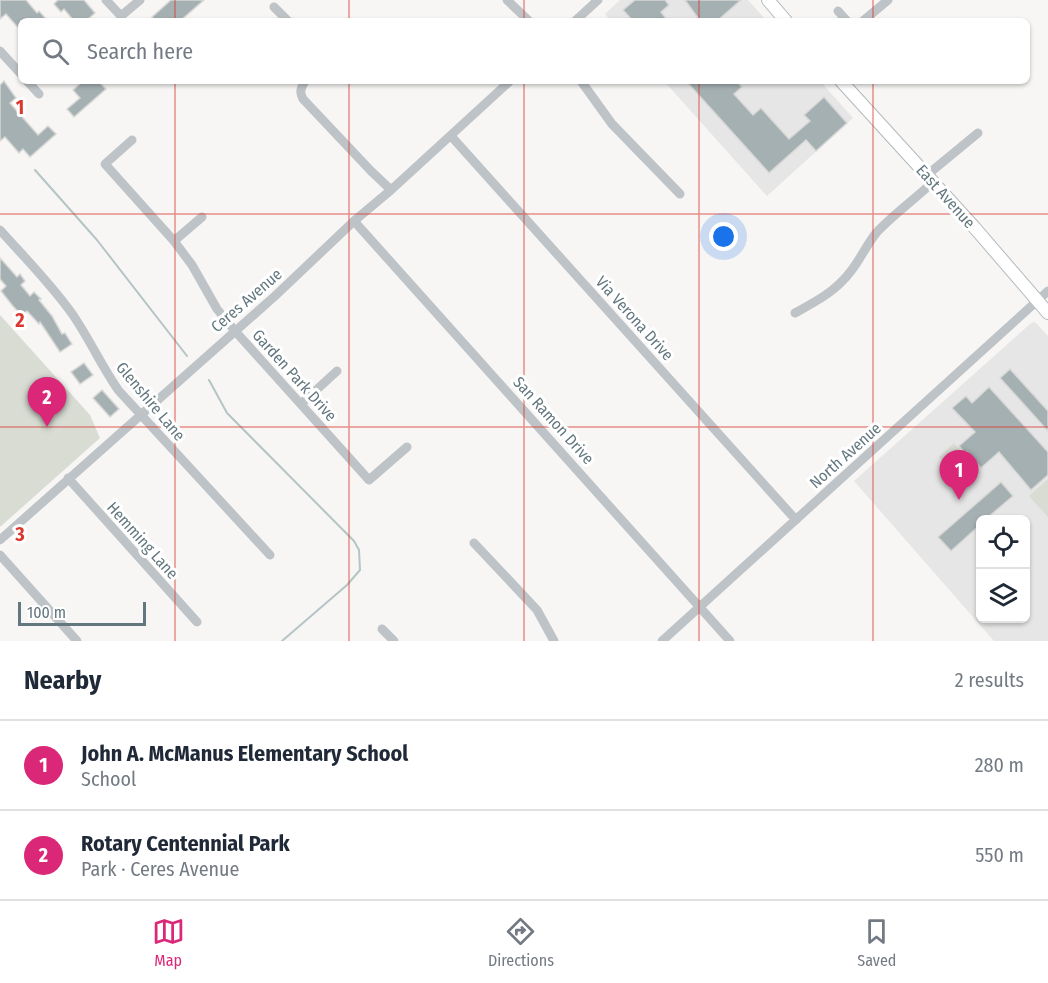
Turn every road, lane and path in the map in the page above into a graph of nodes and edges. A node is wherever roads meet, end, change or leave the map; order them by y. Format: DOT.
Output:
graph roads {
  1 [pos="106,0"];
  2 [pos="140,0"];
  3 [pos="507,0"];
  4 [pos="598,0"];
  5 [pos="768,0"];
  6 [pos="888,0"];
  7 [pos="274,7"];
  8 [pos="838,11"];
  9 [pos="873,13"];
  10 [pos="285,18"];
  11 [pos="526,18"];
  12 [pos="578,18"];
  13 [pos="783,18"];
  14 [pos="844,18"];
  15 [pos="867,18"];
  16 [pos="877,18"];
  17 [pos="0,51"];
  18 [pos="18,71"];
  19 [pos="30,84"];
  20 [pos="304,84"];
  21 [pos="507,84"];
  22 [pos="583,84"];
  23 [pos="844,84"];
  24 [pos="39,94"];
  25 [pos="978,133"];
  26 [pos="452,136"];
  27 [pos="132,140"];
  28 [pos="930,178"];
  29 [pos="391,190"];
  30 [pos="680,194"];
  31 [pos="202,217"];
  32 [pos="354,220"];
  33 [pos="0,230"];
  34 [pos="174,241"];
  35 [pos="1048,291"];
  36 [pos="1037,300"];
  37 [pos="795,313"];
  38 [pos="1048,313"];
  39 [pos="235,331"];
  40 [pos="337,371"];
  41 [pos="301,404"];
  42 [pos="140,415"];
  43 [pos="407,447"];
  44 [pos="68,478"];
  45 [pos="796,520"];
  46 [pos="0,540"];
  47 [pos="474,543"];
  48 [pos="0,555"];
  49 [pos="270,555"];
  50 [pos="700,607"];
  51 [pos="197,622"];
  52 [pos="382,628"];
  53 [pos="77,641"];
  54 [pos="393,641"];
  55 [pos="554,641"];
  56 [pos="662,641"];
  57 [pos="730,641"];
  1 -- 2 [label="street"];
  3 -- 11 [label="street"];
  4 -- 12 [label="street"];
  5 -- 13 [label="main road"];
  6 -- 9 [label="street"];
  7 -- 10 [label="street"];
  8 -- 14 [label="street"];
  9 -- 15 [label="street"];
  9 -- 16 [label="street"];
  17 -- 18 [label="street"];
  19 -- 24 [label="street"];
  20 -- 29 [label="street"];
  21 -- 26 [label="street, Ceres Avenue"];
  22 -- 30 [label="street"];
  23 -- 28 [label="main road, East Avenue"];
  25 -- 28 [label="street"];
  26 -- 29 [label="street, Ceres Avenue"];
  26 -- 45 [label="street, Via Verona Drive"];
  27 -- 34 [label="street, Garden Park Drive"];
  28 -- 36 [label="main road, East Avenue"];
  28 -- 37 [label="street"];
  29 -- 32 [label="street, Ceres Avenue"];
  31 -- 34 [label="street"];
  32 -- 39 [label="street, Ceres Avenue"];
  32 -- 50 [label="street, San Ramon Drive"];
  33 -- 42 [label="street, Glenshire Lane"];
  34 -- 39 [label="street, Garden Park Drive"];
  35 -- 36 [label="street, North Avenue"];
  36 -- 38 [label="main road, East Avenue"];
  36 -- 45 [label="street, North Avenue"];
  39 -- 41 [label="street, Garden Park Drive"];
  39 -- 42 [label="street, Ceres Avenue"];
  40 -- 41 [label="street"];
  41 -- 43 [label="street, Garden Park Drive"];
  42 -- 44 [label="street, Ceres Avenue"];
  42 -- 49 [label="street, Glenshire Lane"];
  44 -- 46 [label="street, Ceres Avenue"];
  44 -- 51 [label="street, Hemming Lane"];
  45 -- 50 [label="street, North Avenue"];
  47 -- 55 [label="street"];
  48 -- 53 [label="street"];
  50 -- 56 [label="street, North Avenue"];
  50 -- 57 [label="street, San Ramon Drive"];
  52 -- 54 [label="street"];
}
